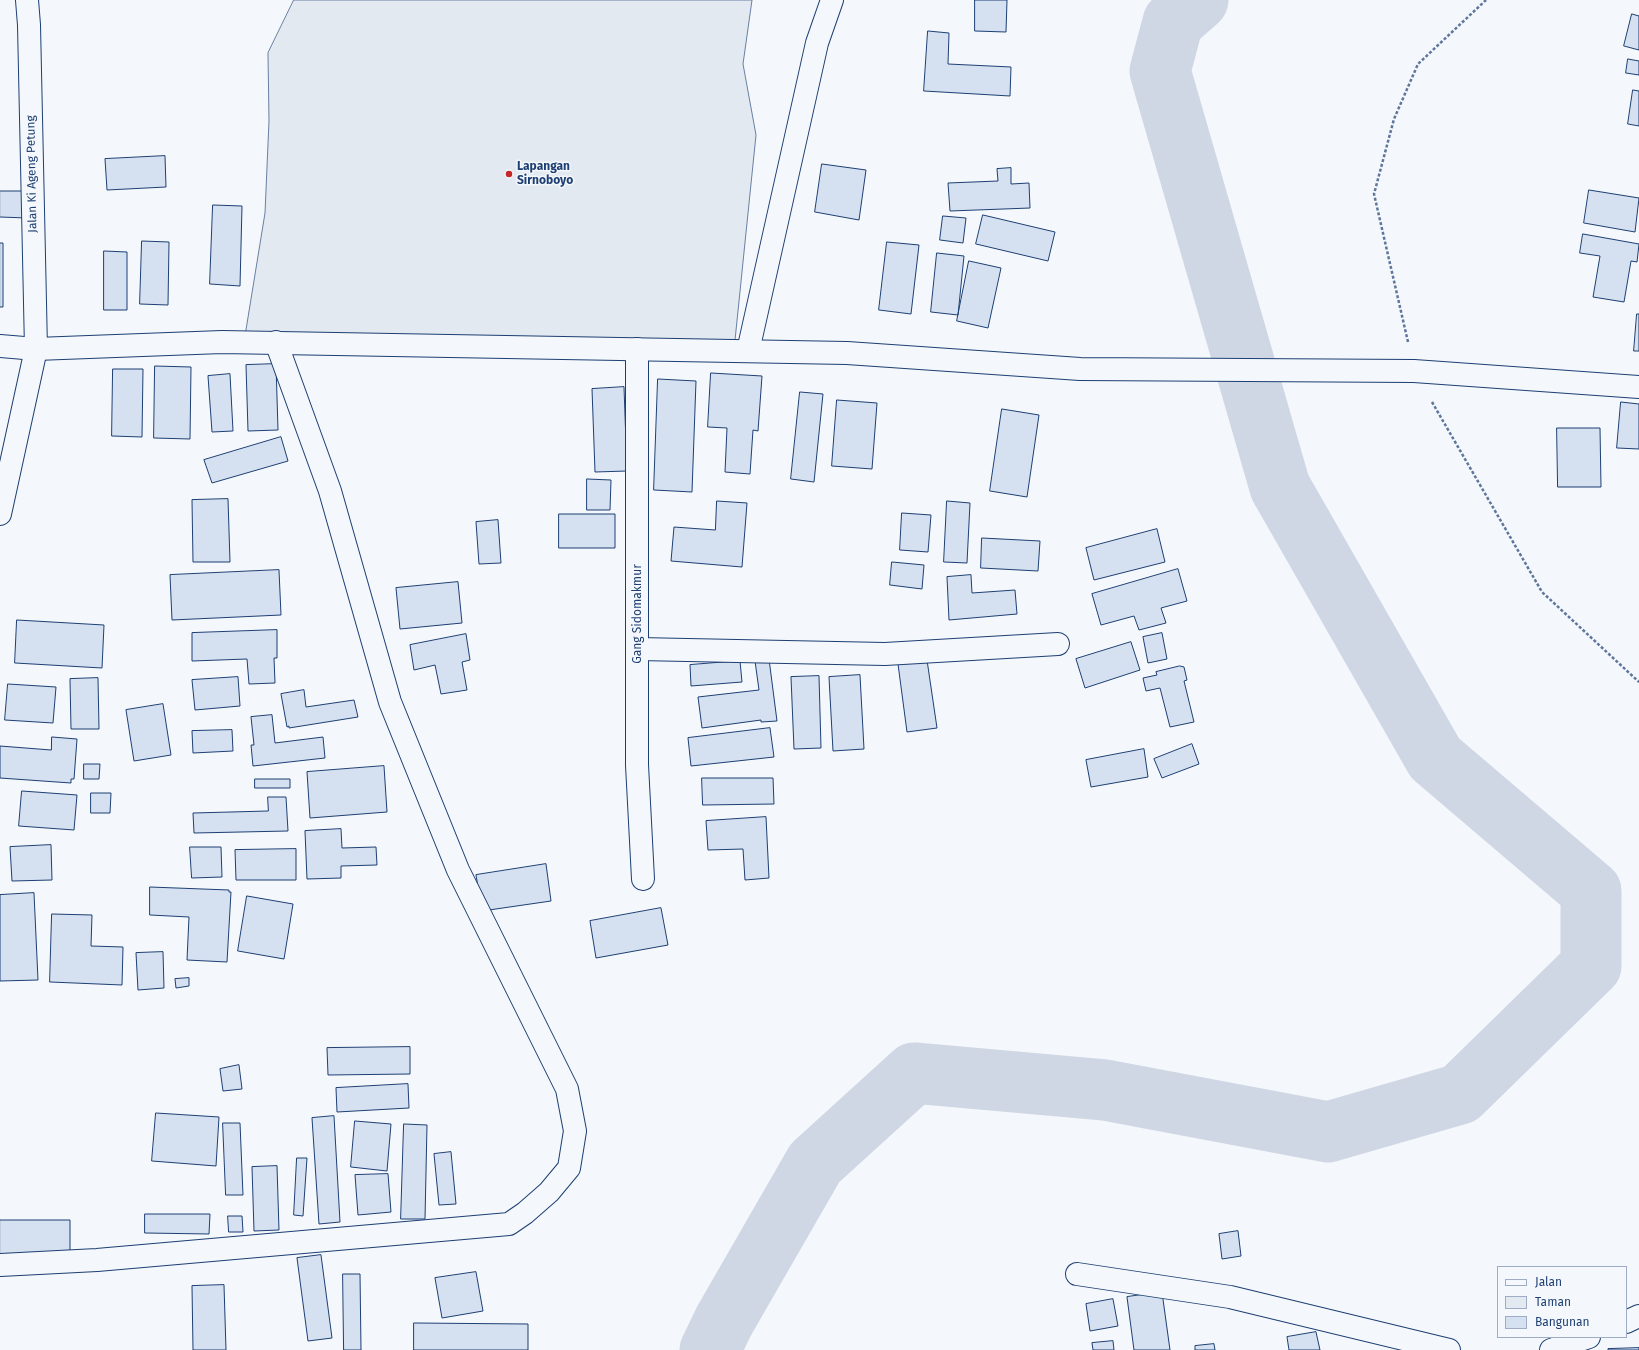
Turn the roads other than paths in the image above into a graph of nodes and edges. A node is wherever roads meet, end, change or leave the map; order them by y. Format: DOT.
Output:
graph roads {
  1 [pos="27,0"];
  2 [pos="832,0"];
  3 [pos="276,342"];
  4 [pos="0,346"];
  5 [pos="36,349"];
  6 [pos="637,349"];
  7 [pos="748,351"];
  8 [pos="1639,387"];
  9 [pos="0,514"];
  10 [pos="1058,644"];
  11 [pos="638,649"];
  12 [pos="642,879"];
  13 [pos="0,1265"];
  14 [pos="1077,1274"];
  15 [pos="1639,1316"];
  16 [pos="1627,1322"];
  17 [pos="1587,1338"];
  18 [pos="1449,1350"];
  19 [pos="1550,1350"];
  1 -- 5 [label="street, Jalan Ki Ageng Petung"];
  2 -- 7 [label="street"];
  3 -- 5 [label="street"];
  3 -- 6 [label="street"];
  3 -- 13 [label="street"];
  4 -- 5 [label="street"];
  5 -- 9 [label="street, Jalan Ki Ageng Petung"];
  6 -- 7 [label="street"];
  6 -- 11 [label="street, Gang Sidomakmur"];
  7 -- 8 [label="street"];
  10 -- 11 [label="street"];
  11 -- 12 [label="street, Gang Sidomakmur"];
  14 -- 18 [label="street"];
  15 -- 16 [label="street"];
  17 -- 19 [label="street"];
}
